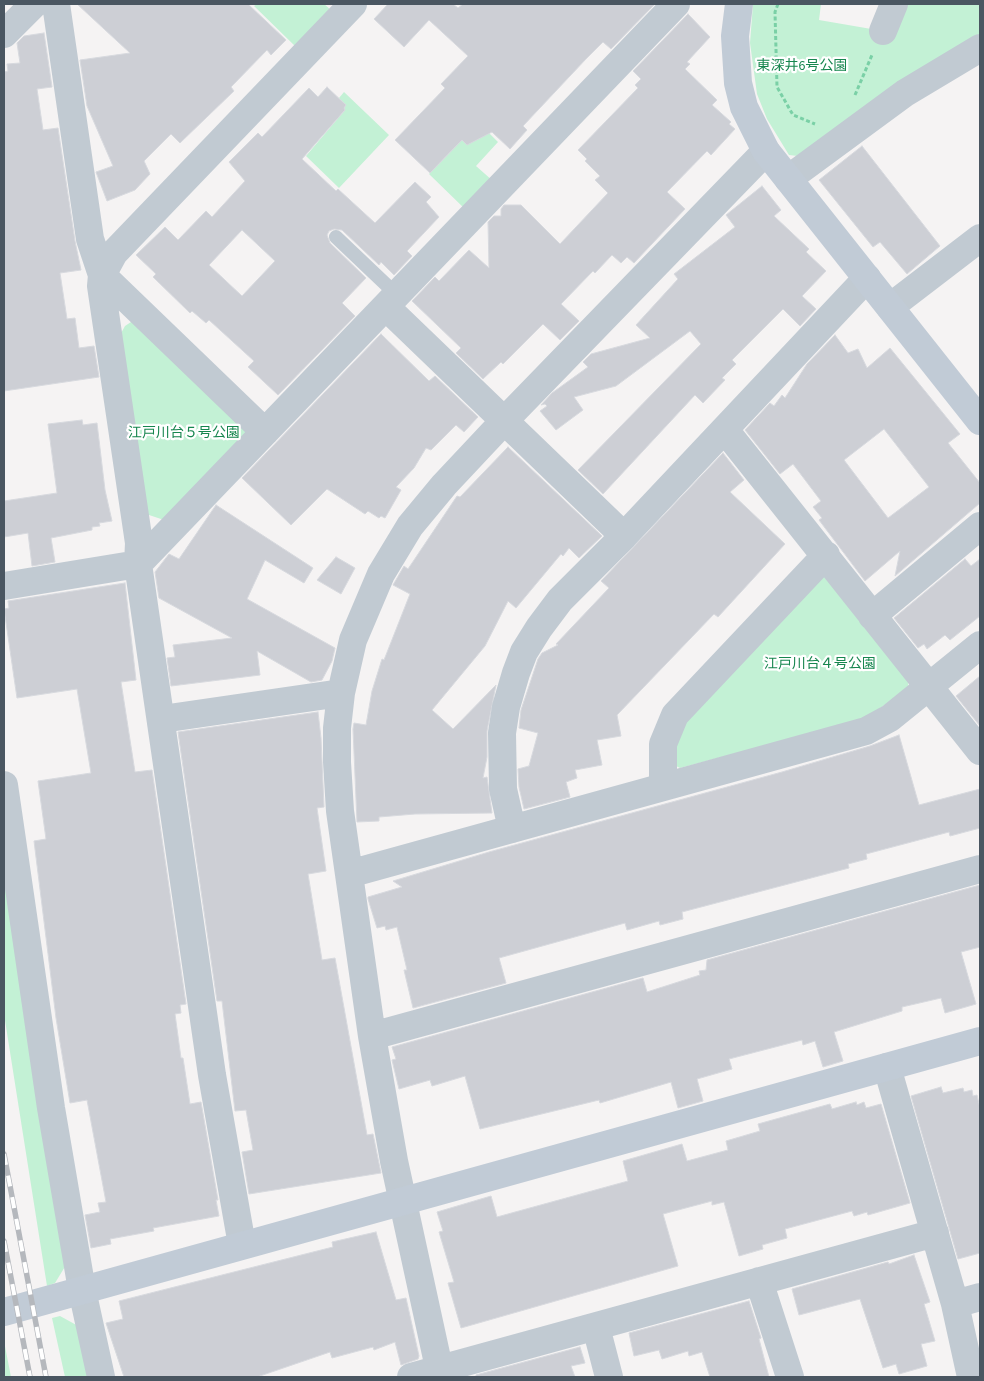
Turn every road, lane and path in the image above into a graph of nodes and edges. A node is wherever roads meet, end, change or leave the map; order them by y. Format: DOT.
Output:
graph roads {
  1 [pos="34,4"];
  2 [pos="56,4"];
  3 [pos="354,4"];
  4 [pos="676,4"];
  5 [pos="739,4"];
  6 [pos="778,4"];
  7 [pos="894,4"];
  8 [pos="883,31"];
  9 [pos="4,34"];
  10 [pos="980,48"];
  11 [pos="851,104"];
  12 [pos="823,124"];
  13 [pos="766,151"];
  14 [pos="788,180"];
  15 [pos="336,237"];
  16 [pos="980,238"];
  17 [pos="102,275"];
  18 [pos="867,278"];
  19 [pos="392,301"];
  20 [pos="890,307"];
  21 [pos="505,420"];
  22 [pos="980,421"];
  23 [pos="725,430"];
  24 [pos="265,432"];
  25 [pos="980,526"];
  26 [pos="624,536"];
  27 [pos="826,555"];
  28 [pos="138,564"];
  29 [pos="4,586"];
  30 [pos="872,616"];
  31 [pos="980,646"];
  32 [pos="929,687"];
  33 [pos="341,693"];
  34 [pos="162,719"];
  35 [pos="980,751"];
  36 [pos="4,784"];
  37 [pos="663,787"];
  38 [pos="512,829"];
  39 [pos="980,869"];
  40 [pos="349,874"];
  41 [pos="372,1036"];
  42 [pos="980,1041"];
  43 [pos="887,1067"];
  44 [pos="402,1201"];
  45 [pos="935,1233"];
  46 [pos="242,1245"];
  47 [pos="759,1281"];
  48 [pos="82,1290"];
  49 [pos="968,1300"];
  50 [pos="4,1312"];
  51 [pos="596,1327"];
  52 [pos="440,1373"];
  53 [pos="101,1377"];
  54 [pos="411,1377"];
  55 [pos="609,1377"];
  56 [pos="790,1377"];
  57 [pos="971,1377"];
  1 -- 9 [label="street"];
  2 -- 17 [label="street"];
  3 -- 17 [label="street"];
  4 -- 19 [label="street"];
  5 -- 13 [label="street"];
  6 -- 12 [label="path"];
  7 -- 8 [label="street"];
  8 -- 11 [label="path"];
  10 -- 14 [label="street"];
  13 -- 14 [label="street"];
  13 -- 21 [label="street"];
  14 -- 18 [label="street"];
  15 -- 19 [label="lane"];
  16 -- 20 [label="street"];
  17 -- 24 [label="street"];
  17 -- 28 [label="street"];
  18 -- 20 [label="street"];
  18 -- 23 [label="street"];
  19 -- 21 [label="street"];
  19 -- 24 [label="street"];
  20 -- 22 [label="street"];
  21 -- 26 [label="street"];
  21 -- 33 [label="street"];
  23 -- 26 [label="street"];
  23 -- 27 [label="street"];
  24 -- 28 [label="street"];
  25 -- 30 [label="street"];
  26 -- 38 [label="street"];
  27 -- 30 [label="street"];
  27 -- 37 [label="street"];
  28 -- 29 [label="street"];
  28 -- 34 [label="street"];
  30 -- 32 [label="street"];
  31 -- 32 [label="street"];
  32 -- 35 [label="street"];
  32 -- 37 [label="street"];
  33 -- 34 [label="street"];
  33 -- 40 [label="street"];
  34 -- 46 [label="street"];
  36 -- 48 [label="street"];
  37 -- 38 [label="street"];
  38 -- 40 [label="street"];
  39 -- 41 [label="street"];
  40 -- 41 [label="street"];
  41 -- 44 [label="street"];
  42 -- 43 [label="street"];
  43 -- 44 [label="street"];
  43 -- 45 [label="street"];
  44 -- 46 [label="street"];
  44 -- 52 [label="street"];
  45 -- 47 [label="street"];
  45 -- 49 [label="street"];
  46 -- 48 [label="street"];
  47 -- 51 [label="street"];
  47 -- 56 [label="street"];
  48 -- 50 [label="street"];
  48 -- 53 [label="street"];
  49 -- 57 [label="street"];
  51 -- 52 [label="street"];
  51 -- 55 [label="street"];
  52 -- 54 [label="street"];
}
